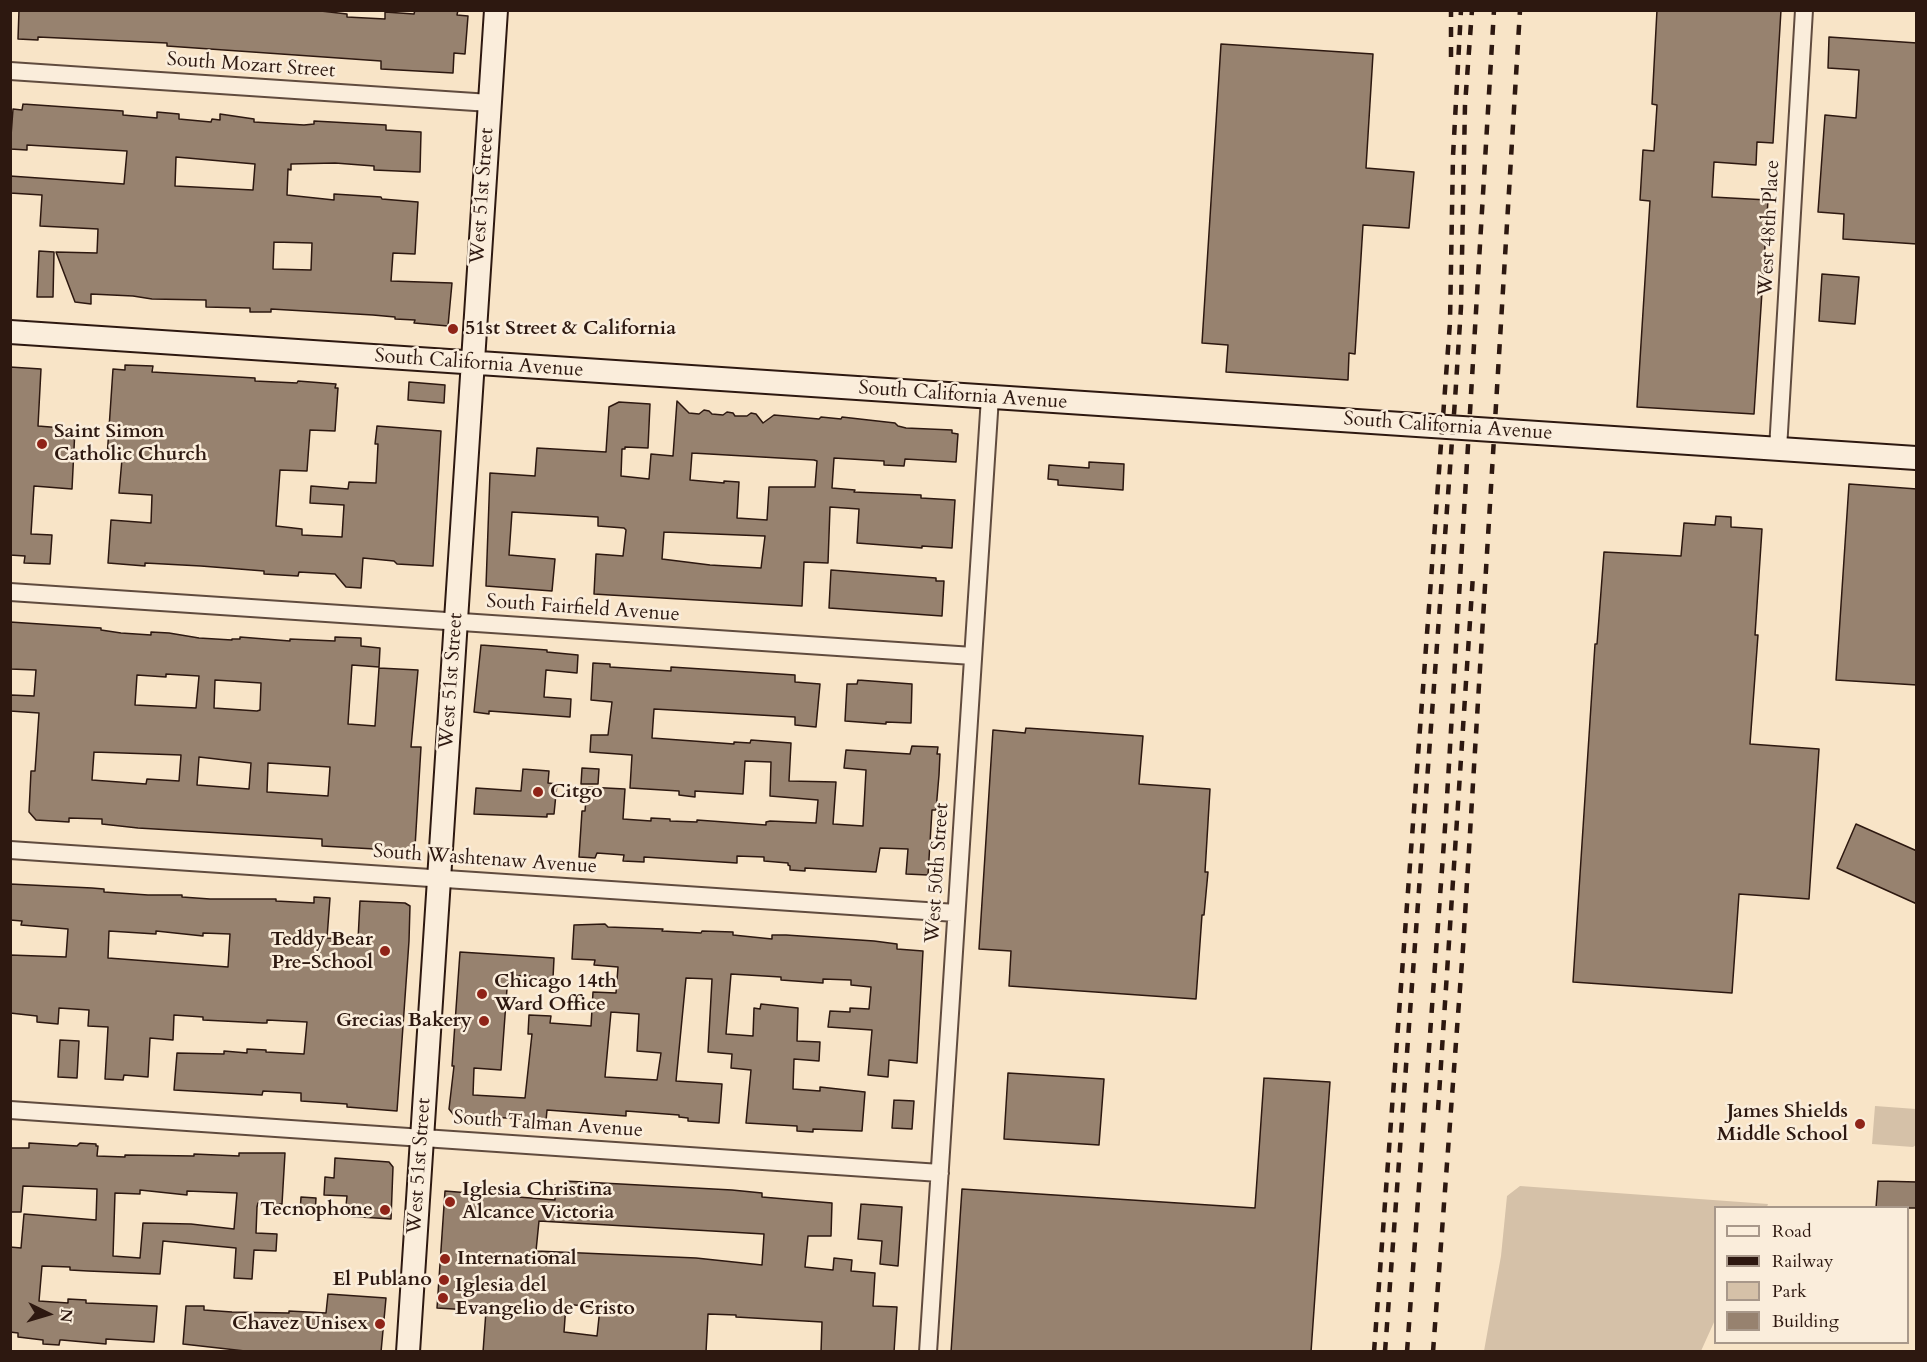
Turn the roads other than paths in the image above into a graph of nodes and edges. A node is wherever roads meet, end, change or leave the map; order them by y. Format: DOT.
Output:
graph roads {
  1 [pos="496,10"];
  2 [pos="1804,10"];
  3 [pos="10,71"];
  4 [pos="490,103"];
  5 [pos="10,332"];
  6 [pos="472,363"];
  7 [pos="990,398"];
  8 [pos="1778,449"];
  9 [pos="1917,458"];
  10 [pos="10,592"];
  11 [pos="456,621"];
  12 [pos="973,656"];
  13 [pos="10,849"];
  14 [pos="439,878"];
  15 [pos="956,913"];
  16 [pos="10,1110"];
  17 [pos="422,1138"];
  18 [pos="940,1173"];
  19 [pos="408,1352"];
  20 [pos="928,1352"];
  1 -- 4 [label="street, West 51st Street"];
  2 -- 8 [label="street, West 48th Place"];
  3 -- 4 [label="street, South Mozart Street"];
  4 -- 6 [label="street, West 51st Street"];
  5 -- 6 [label="street, South California Avenue"];
  6 -- 7 [label="street, South California Avenue"];
  6 -- 11 [label="street, West 51st Street"];
  7 -- 8 [label="street, South California Avenue"];
  7 -- 12 [label="street, West 50th Street"];
  8 -- 9 [label="street, South California Avenue"];
  10 -- 11 [label="street, South Fairfield Avenue"];
  11 -- 12 [label="street, South Fairfield Avenue"];
  11 -- 14 [label="street, West 51st Street"];
  12 -- 15 [label="street, West 50th Street"];
  13 -- 14 [label="street, South Washtenaw Avenue"];
  14 -- 15 [label="street, South Washtenaw Avenue"];
  14 -- 17 [label="street, West 51st Street"];
  15 -- 18 [label="street, West 50th Street"];
  16 -- 17 [label="street, South Talman Avenue"];
  17 -- 18 [label="street, South Talman Avenue"];
  17 -- 19 [label="street, West 51st Street"];
  18 -- 20 [label="street, West 50th Street"];
}
